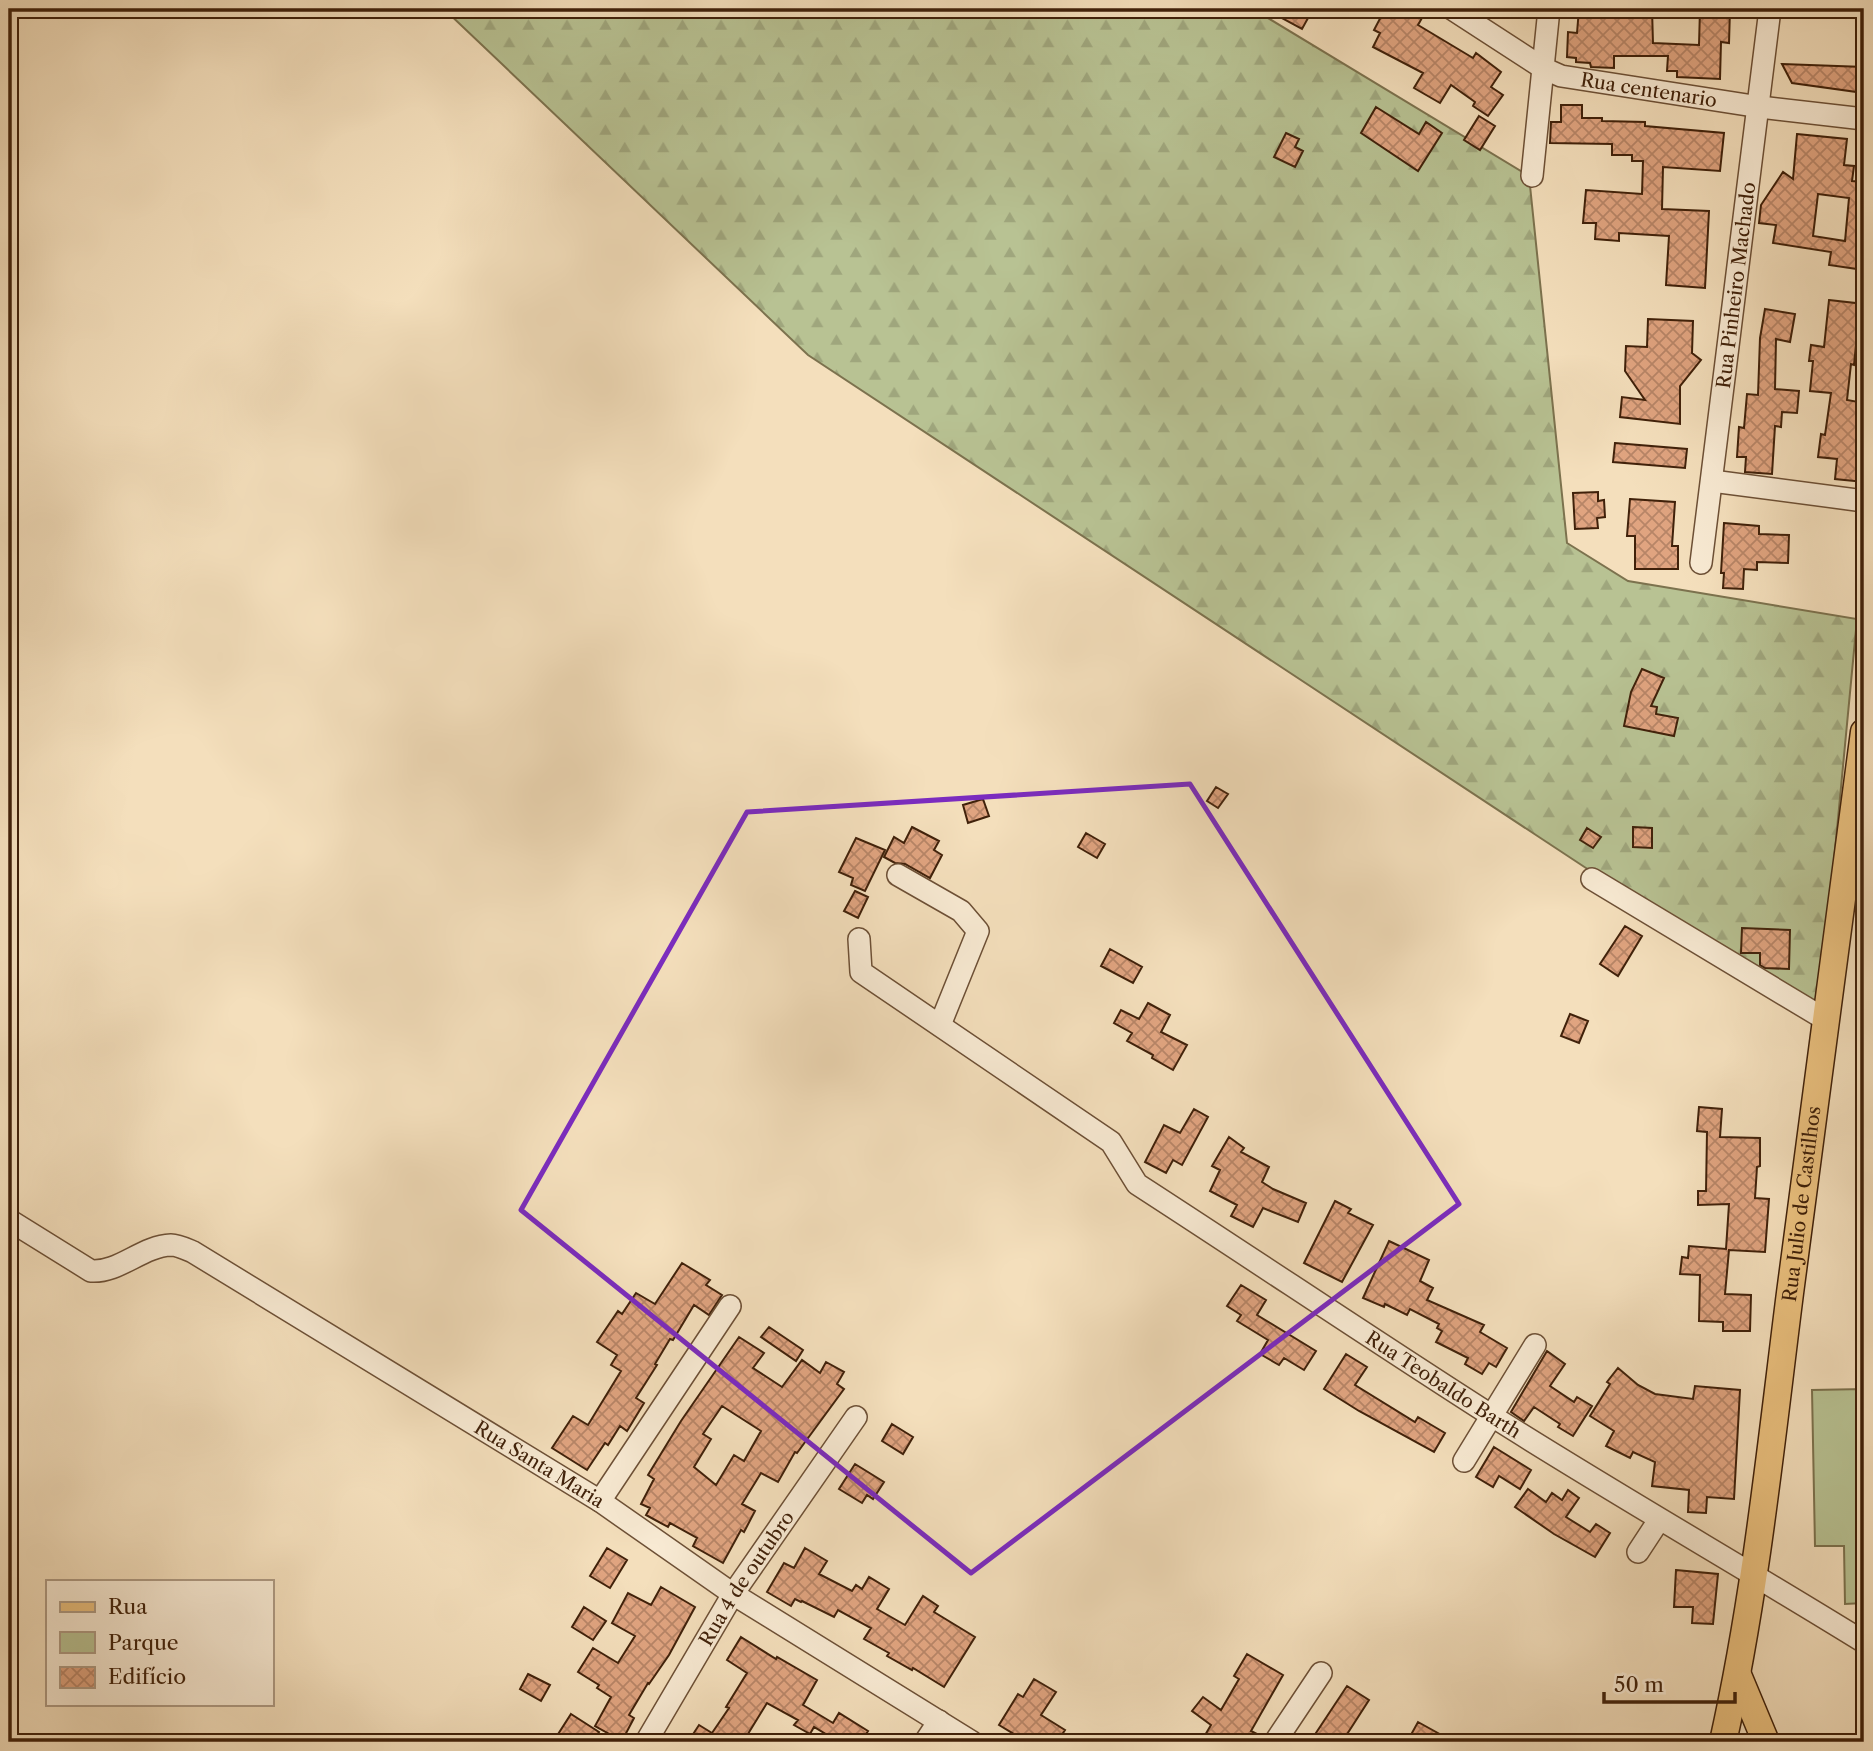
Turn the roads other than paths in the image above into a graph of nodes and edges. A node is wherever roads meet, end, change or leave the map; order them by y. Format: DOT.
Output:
graph roads {
  1 [pos="1452,9"];
  2 [pos="1549,9"];
  3 [pos="1770,9"];
  4 [pos="1543,68"];
  5 [pos="1760,107"];
  6 [pos="1864,119"];
  7 [pos="1532,176"];
  8 [pos="1712,481"];
  9 [pos="1864,501"];
  10 [pos="1701,563"];
  11 [pos="1864,732"];
  12 [pos="898,875"];
  13 [pos="1591,879"];
  14 [pos="859,939"];
  15 [pos="1823,1018"];
  16 [pos="940,1025"];
  17 [pos="9,1220"];
  18 [pos="730,1306"];
  19 [pos="1535,1345"];
  20 [pos="1493,1416"];
  21 [pos="856,1417"];
  22 [pos="1464,1461"];
  23 [pos="600,1501"];
  24 [pos="1660,1520"];
  25 [pos="1638,1552"];
  26 [pos="1755,1574"];
  27 [pos="733,1594"];
  28 [pos="1864,1642"];
  29 [pos="1321,1673"];
  30 [pos="1738,1675"];
  31 [pos="939,1721"];
  32 [pos="646,1742"];
  33 [pos="925,1742"];
  34 [pos="972,1742"];
  35 [pos="1275,1742"];
  36 [pos="1723,1742"];
  37 [pos="1737,1742"];
  38 [pos="1766,1742"];
  1 -- 4 [label="street, Rua centenario"];
  2 -- 4 [label="street"];
  3 -- 5 [label="street, Rua Pinheiro Machado"];
  4 -- 5 [label="street, Rua centenario"];
  4 -- 7 [label="street"];
  5 -- 6 [label="street, Rua centenario"];
  5 -- 8 [label="street, Rua Pinheiro Machado"];
  8 -- 9 [label="street"];
  8 -- 10 [label="street, Rua Pinheiro Machado"];
  11 -- 15 [label="main road, Rua Julio de Castilhos"];
  12 -- 16 [label="street"];
  13 -- 15 [label="street"];
  14 -- 16 [label="street"];
  15 -- 26 [label="main road, Rua Julio de Castilhos"];
  16 -- 20 [label="street, Rua Teobaldo Barth"];
  17 -- 23 [label="street, Rua Santa Maria"];
  18 -- 23 [label="street"];
  19 -- 20 [label="street"];
  20 -- 22 [label="street"];
  20 -- 24 [label="street, Rua Teobaldo Barth"];
  21 -- 27 [label="street, Rua 4 de outubro"];
  23 -- 27 [label="street, Rua Santa Maria"];
  24 -- 25 [label="street"];
  24 -- 26 [label="street, Rua Teobaldo Barth"];
  26 -- 28 [label="street, Rua Teobaldo Barth"];
  26 -- 30 [label="main road, Rua Julio de Castilhos"];
  27 -- 31 [label="street, Rua Santa Maria"];
  27 -- 32 [label="street, Rua 4 de outubro"];
  29 -- 35 [label="street"];
  30 -- 36 [label="main road, Rua Julio de Castilhos"];
  30 -- 37 [label="main road, Rua Julio de Castilhos"];
  30 -- 38 [label="main road"];
  31 -- 33 [label="street"];
  31 -- 34 [label="street, Rua Santa Maria"];
}
